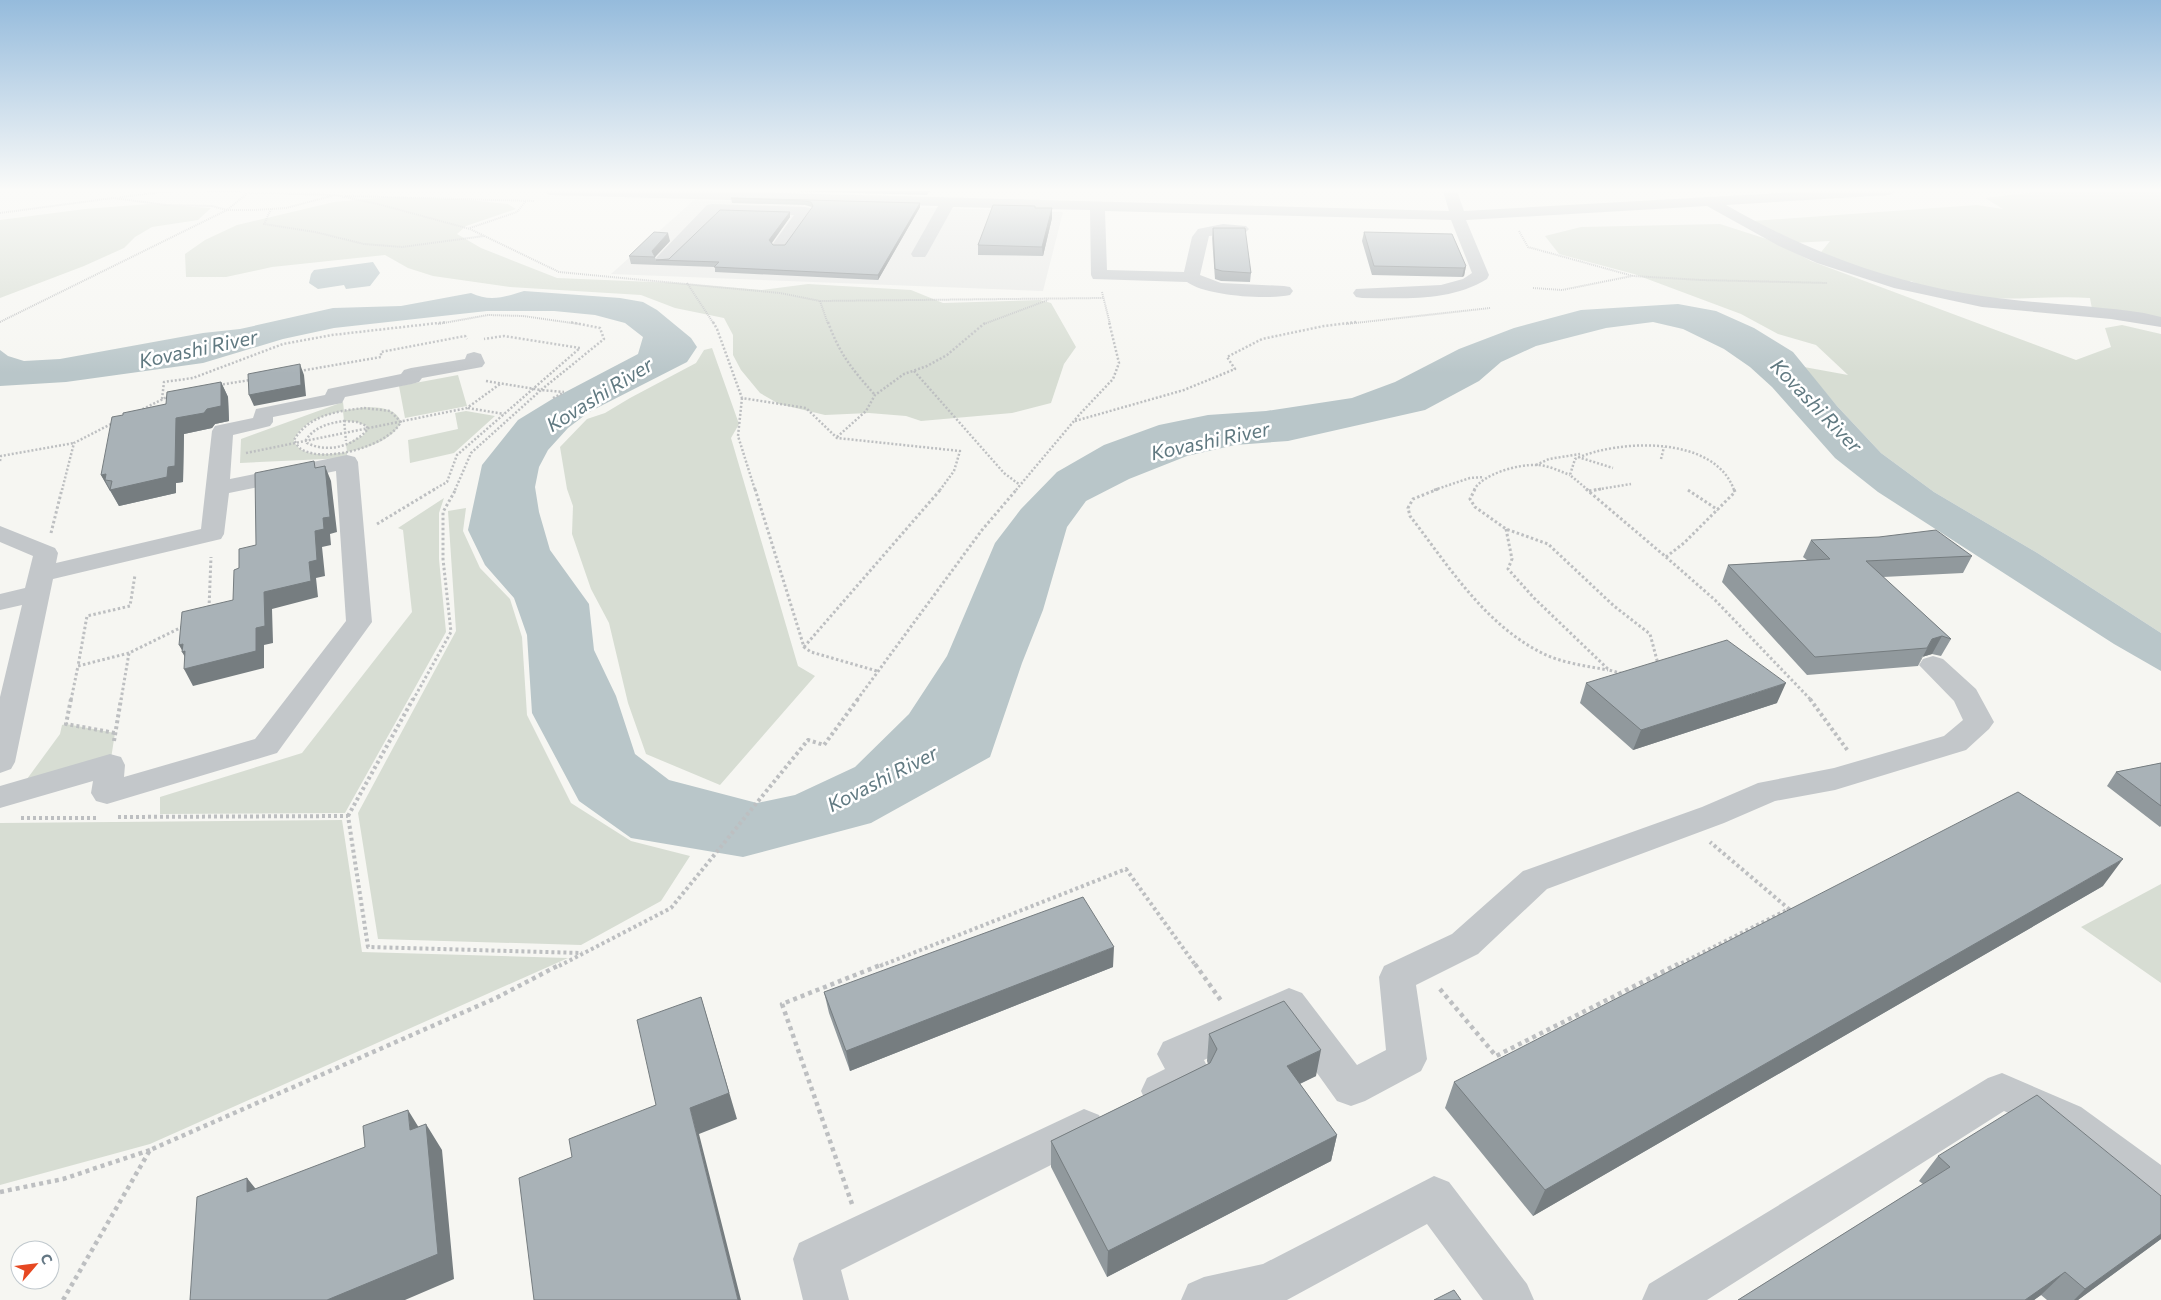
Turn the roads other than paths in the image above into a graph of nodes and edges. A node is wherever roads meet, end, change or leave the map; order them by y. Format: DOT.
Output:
graph roads {
  1 [pos="671,252"];
  2 [pos="1098,252"];
  3 [pos="1197,252"];
  4 [pos="1472,252"];
  5 [pos="1803,252"];
  6 [pos="663,260"];
  7 [pos="1191,277"];
  8 [pos="1284,291"];
  9 [pos="1362,293"];
  10 [pos="2161,322"];
  11 [pos="471,350"];
  12 [pos="218,488"];
  13 [pos="0,533"];
  14 [pos="42,573"];
  15 [pos="0,602"];
  16 [pos="1933,665"];
  17 [pos="6,708"];
  18 [pos="0,762"];
  19 [pos="0,797"];
  20 [pos="2161,1191"];
  21 [pos="826,1300"];
  22 [pos="1204,1300"];
  23 [pos="1511,1300"];
  24 [pos="1665,1300"];
  1 -- 6 [label="street"];
  2 -- 7 [label="street"];
  3 -- 7 [label="street"];
  4 -- 9 [label="street"];
  5 -- 10 [label="street"];
  7 -- 8 [label="street"];
  11 -- 12 [label="street"];
  12 -- 14 [label="street"];
  12 -- 19 [label="street"];
  13 -- 14 [label="street"];
  14 -- 15 [label="street"];
  14 -- 17 [label="street"];
  16 -- 21 [label="street"];
  17 -- 18 [label="street"];
  20 -- 24 [label="street"];
  22 -- 23 [label="street"];
}
